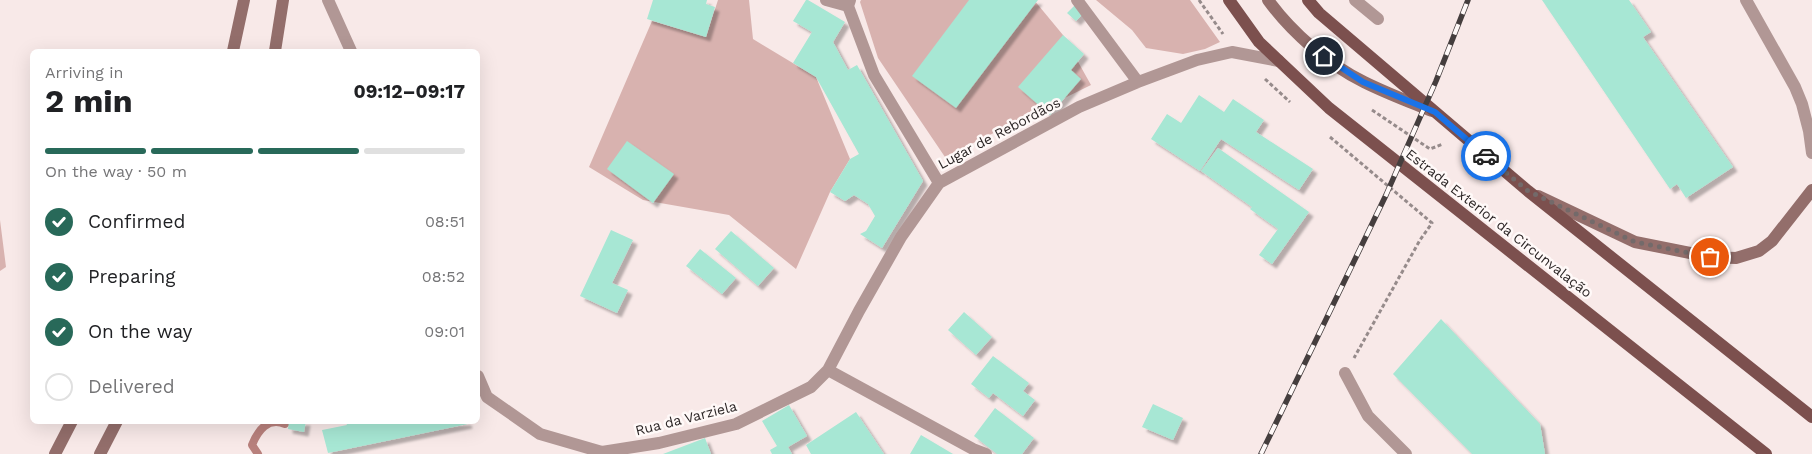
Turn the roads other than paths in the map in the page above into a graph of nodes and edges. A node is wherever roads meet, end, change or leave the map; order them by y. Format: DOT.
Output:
graph roads {
  1 [pos="244,0"];
  2 [pos="283,0"];
  3 [pos="328,0"];
  4 [pos="826,0"];
  5 [pos="1077,0"];
  6 [pos="1229,0"];
  7 [pos="1268,0"];
  8 [pos="1308,0"];
  9 [pos="1356,0"];
  10 [pos="1746,0"];
  11 [pos="849,3"];
  12 [pos="1378,19"];
  13 [pos="233,49"];
  14 [pos="275,49"];
  15 [pos="350,49"];
  16 [pos="1279,61"];
  17 [pos="1138,82"];
  18 [pos="1802,104"];
  19 [pos="1435,112"];
  20 [pos="1812,116"];
  21 [pos="1812,154"];
  22 [pos="938,182"];
  23 [pos="1812,190"];
  24 [pos="1528,191"];
  25 [pos="828,370"];
  26 [pos="1345,374"];
  27 [pos="480,381"];
  28 [pos="1812,417"];
  29 [pos="70,424"];
  30 [pos="115,424"];
  31 [pos="55,454"];
  32 [pos="100,454"];
  33 [pos="986,454"];
  34 [pos="1406,454"];
  35 [pos="1766,454"];
  1 -- 13 [label="main road"];
  2 -- 14 [label="main road"];
  3 -- 15 [label="street"];
  4 -- 11 [label="street"];
  5 -- 17 [label="street"];
  6 -- 16 [label="main road, Estrada Exterior da Circunvalação"];
  7 -- 19 [label="main road"];
  8 -- 19 [label="main road"];
  9 -- 12 [label="street"];
  10 -- 18 [label="street"];
  11 -- 22 [label="street"];
  16 -- 17 [label="street, Lugar de Rebordãos"];
  16 -- 35 [label="main road, Estrada Exterior da Circunvalação"];
  17 -- 22 [label="street, Lugar de Rebordãos"];
  18 -- 20 [label="street"];
  18 -- 21 [label="street"];
  19 -- 24 [label="main road"];
  22 -- 25 [label="street, Lugar de Rebordãos"];
  23 -- 24 [label="main road"];
  24 -- 28 [label="main road"];
  25 -- 27 [label="street, Rua da Varziela"];
  25 -- 33 [label="street"];
  26 -- 34 [label="street"];
  29 -- 31 [label="main road"];
  30 -- 32 [label="main road"];
}
